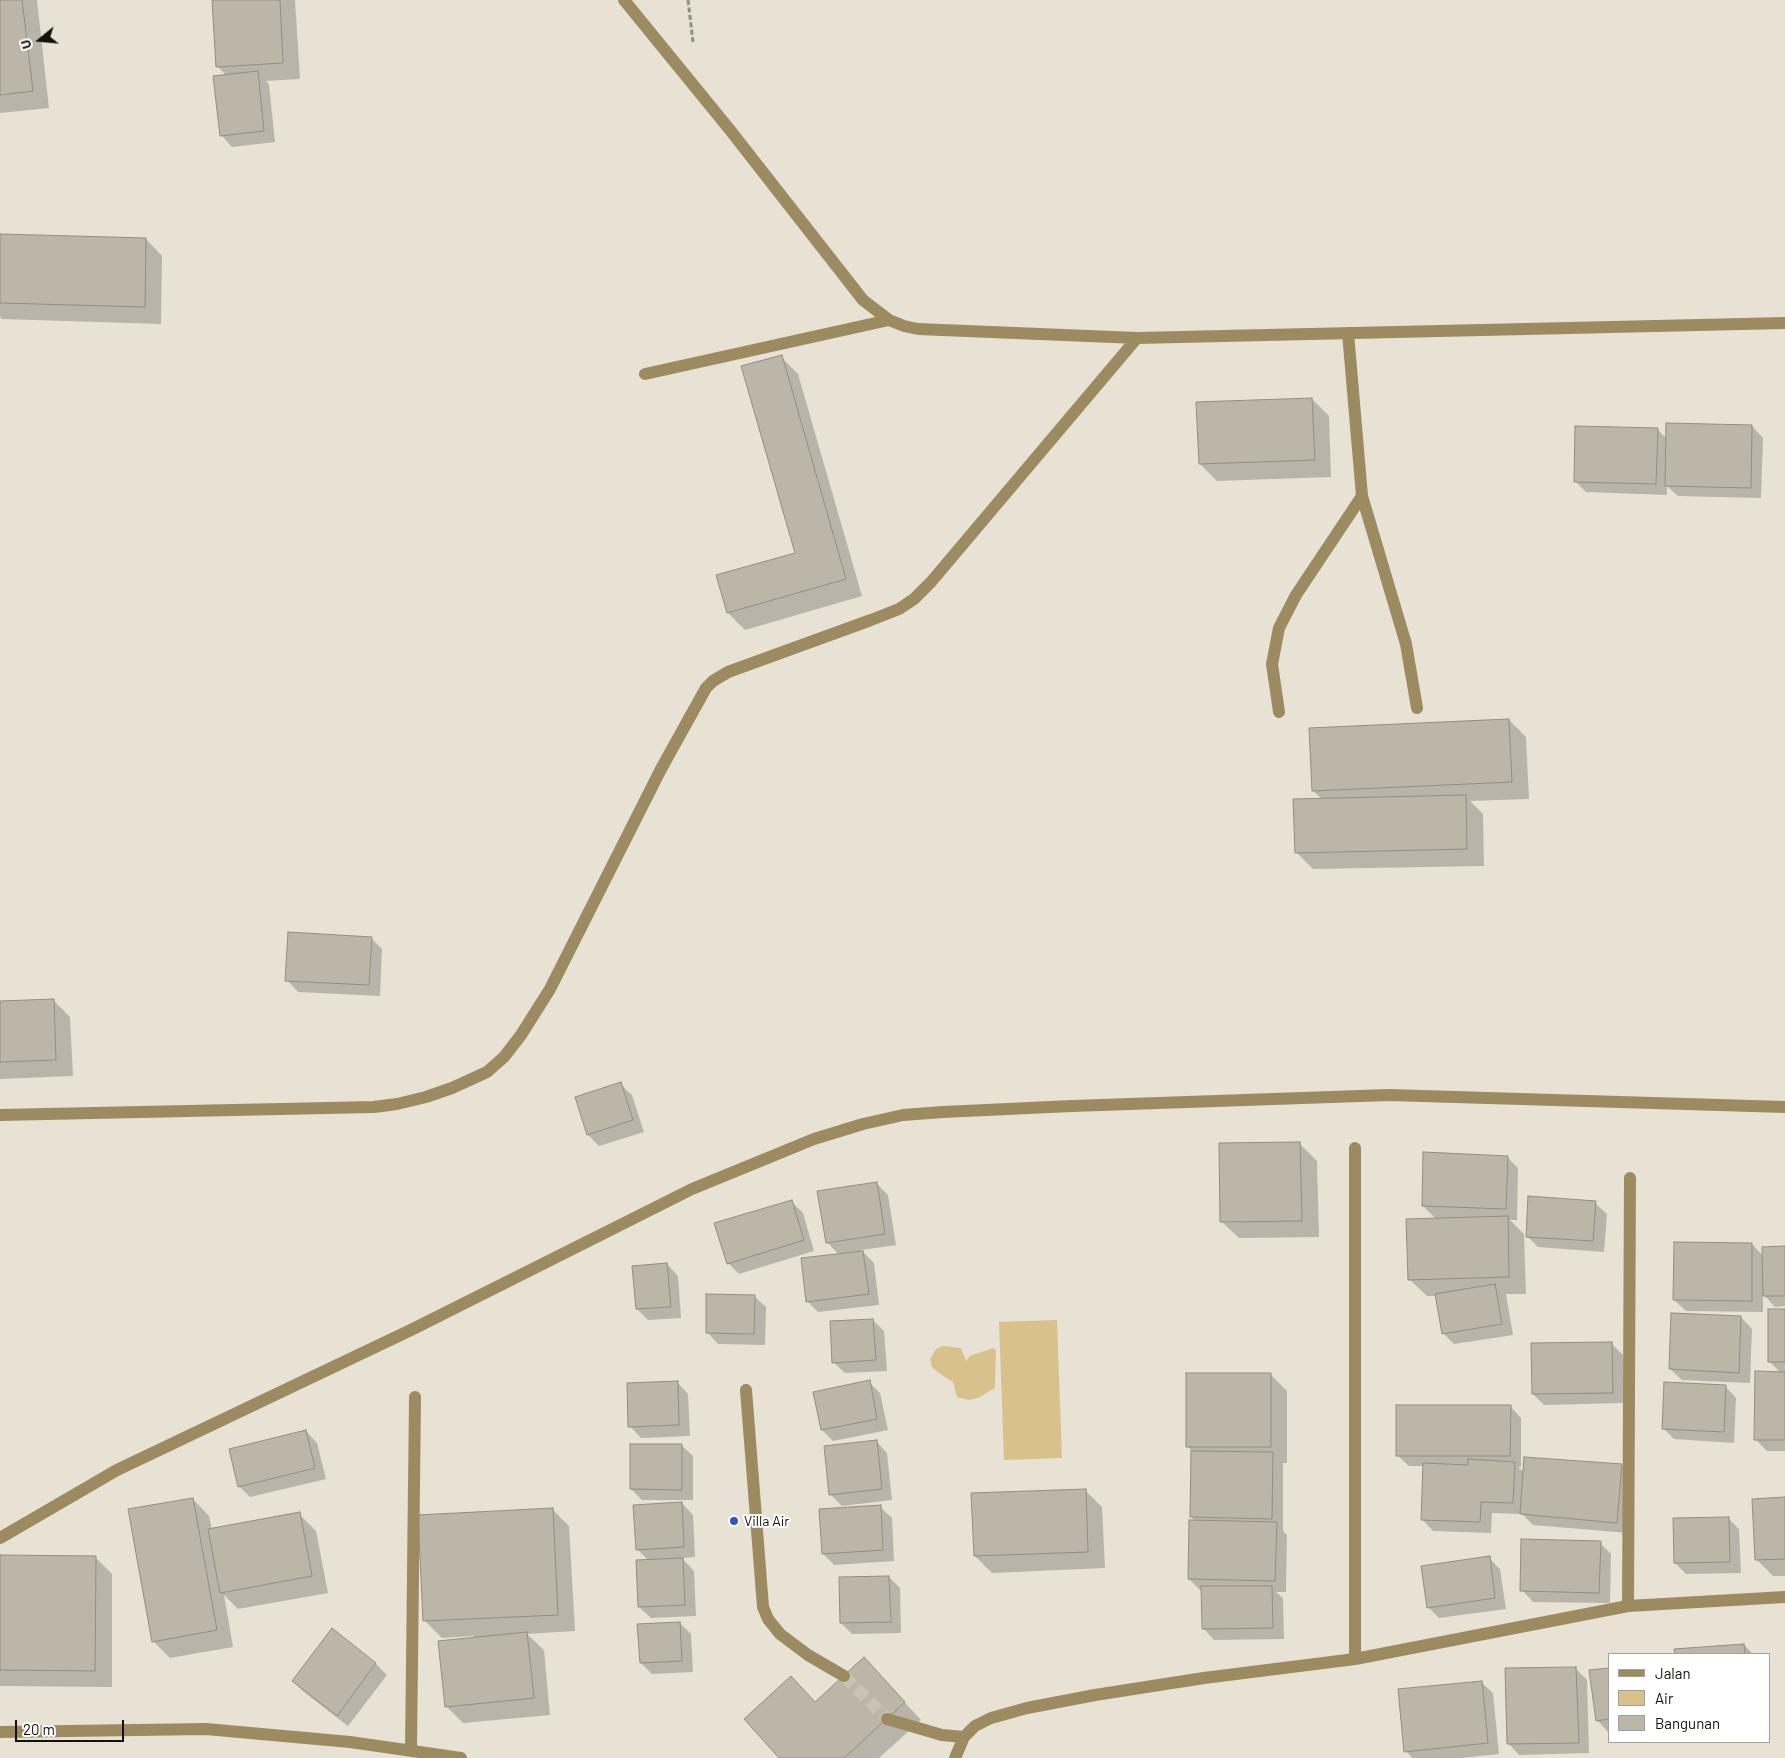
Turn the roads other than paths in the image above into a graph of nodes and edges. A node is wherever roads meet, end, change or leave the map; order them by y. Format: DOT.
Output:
graph roads {
  1 [pos="624,0"];
  2 [pos="889,320"];
  3 [pos="1785,323"];
  4 [pos="1348,333"];
  5 [pos="1137,338"];
  6 [pos="645,374"];
  7 [pos="1362,496"];
  8 [pos="1417,708"];
  9 [pos="1278,712"];
  10 [pos="1785,1108"];
  11 [pos="0,1115"];
  12 [pos="1356,1148"];
  13 [pos="1630,1178"];
  14 [pos="746,1390"];
  15 [pos="415,1397"];
  16 [pos="0,1538"];
  17 [pos="1785,1597"];
  18 [pos="1628,1606"];
  19 [pos="1355,1659"];
  20 [pos="844,1676"];
  21 [pos="887,1719"];
  22 [pos="0,1732"];
  23 [pos="964,1737"];
  24 [pos="411,1750"];
  25 [pos="461,1758"];
  26 [pos="955,1758"];
  1 -- 2 [label="street"];
  2 -- 5 [label="street"];
  2 -- 6 [label="street"];
  3 -- 4 [label="street"];
  4 -- 5 [label="street"];
  4 -- 7 [label="street"];
  5 -- 11 [label="street"];
  7 -- 8 [label="street"];
  7 -- 9 [label="street"];
  10 -- 16 [label="street"];
  12 -- 19 [label="street"];
  13 -- 18 [label="street"];
  14 -- 20 [label="street"];
  15 -- 24 [label="street"];
  17 -- 18 [label="street"];
  18 -- 19 [label="street"];
  19 -- 23 [label="street"];
  21 -- 23 [label="street"];
  22 -- 24 [label="street"];
  23 -- 26 [label="street"];
  24 -- 25 [label="street"];
}
